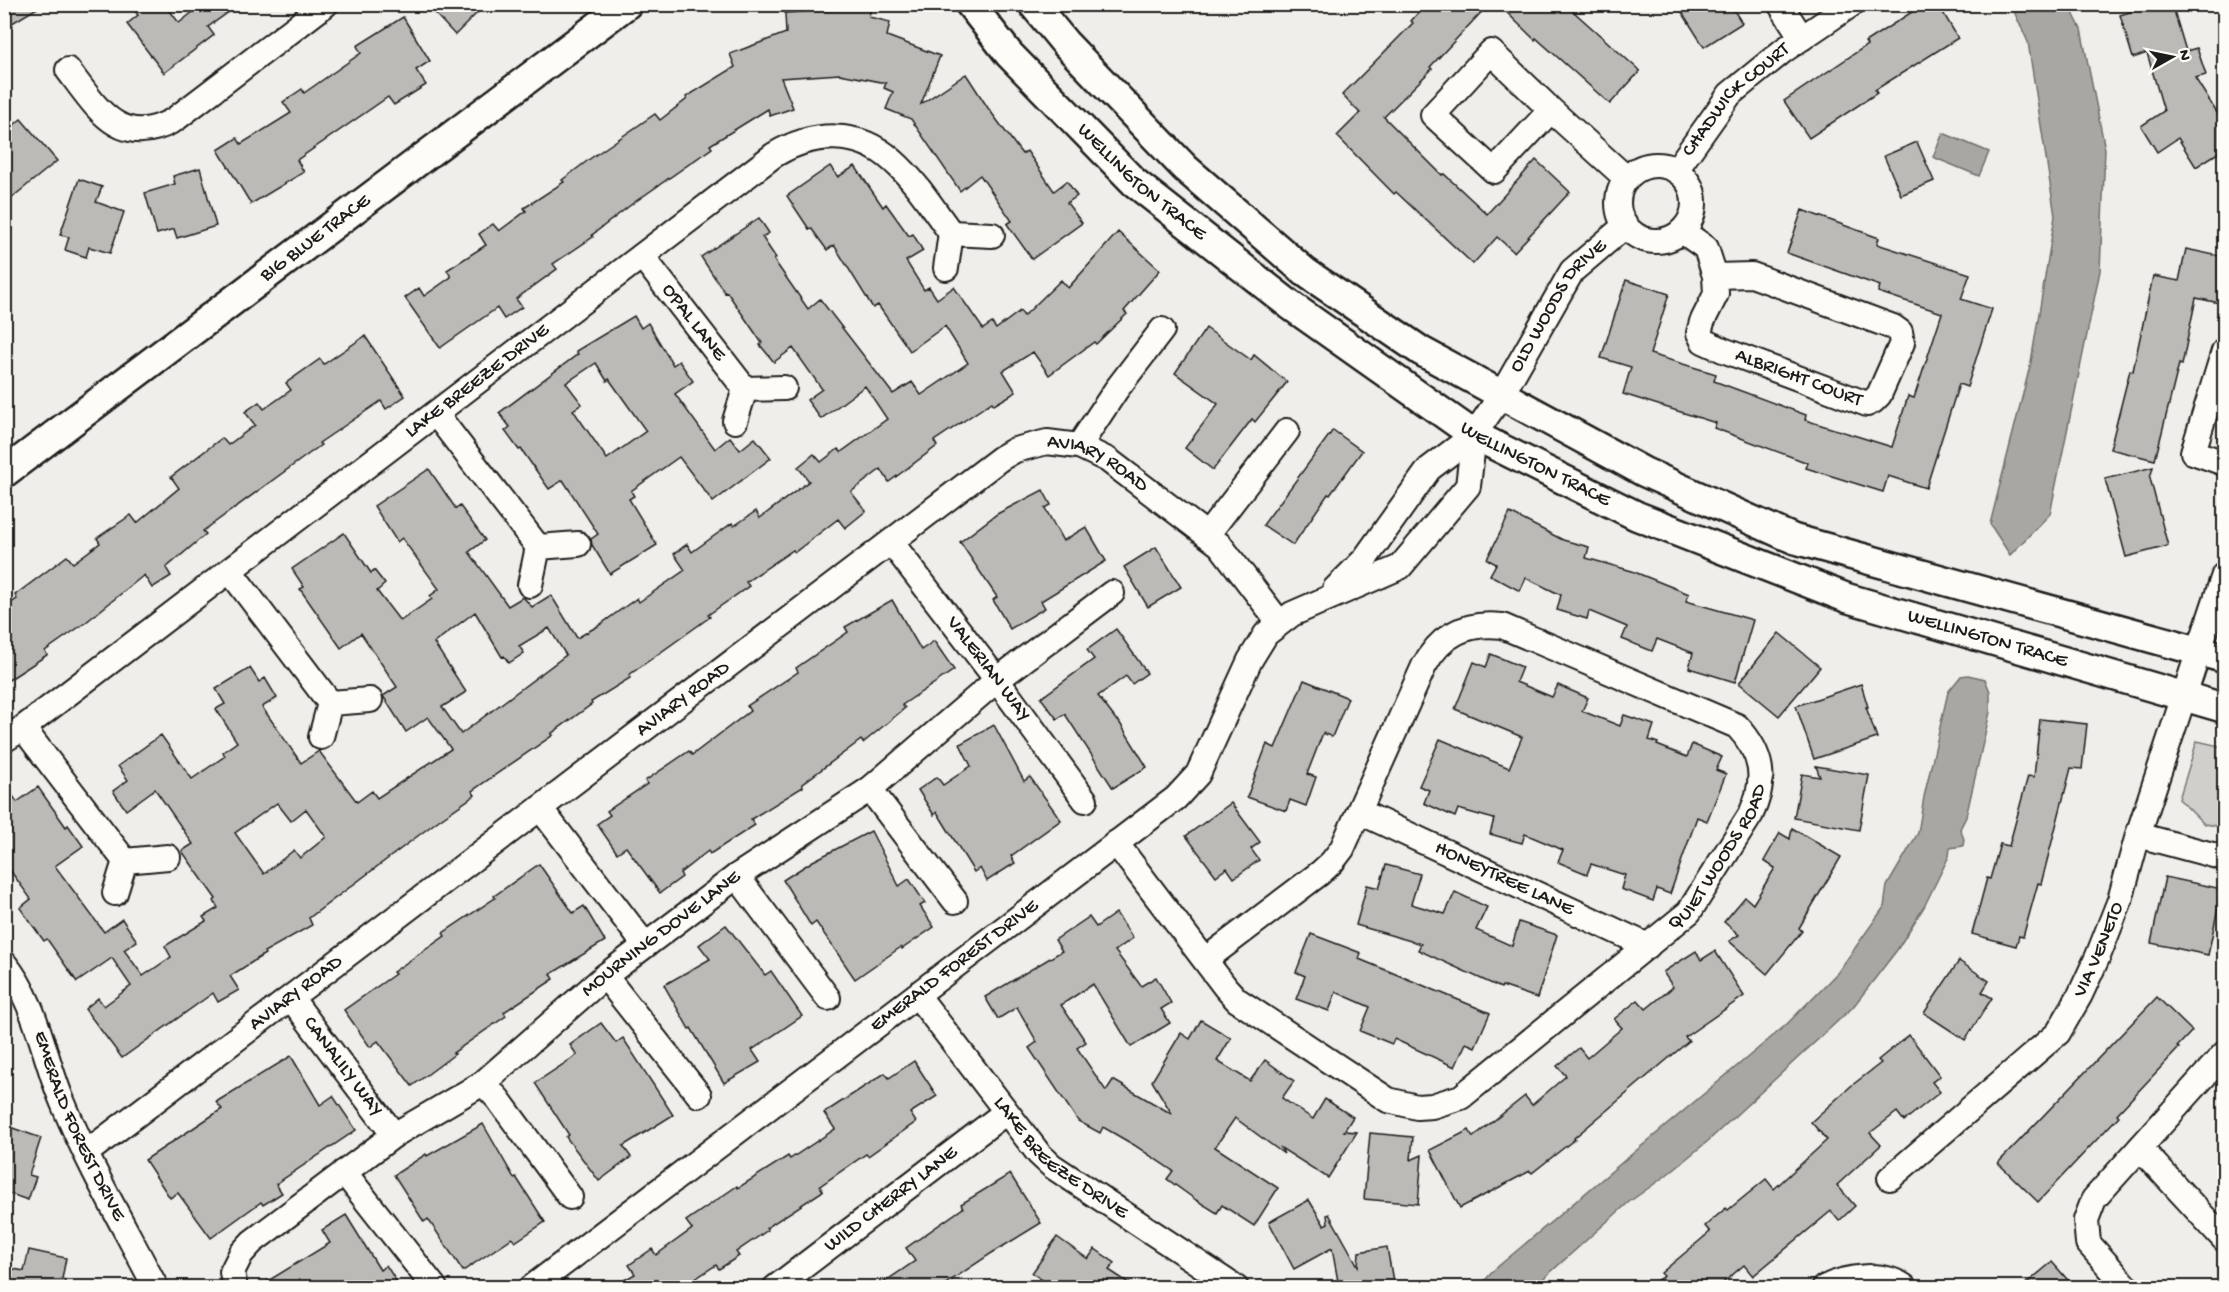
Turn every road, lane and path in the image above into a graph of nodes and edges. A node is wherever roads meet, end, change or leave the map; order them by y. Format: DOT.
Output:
graph roads {
  1 [pos="326,4"];
  2 [pos="627,4"];
  3 [pos="970,4"];
  4 [pos="1033,4"];
  5 [pos="1780,4"];
  6 [pos="1852,4"];
  7 [pos="1802,38"];
  8 [pos="68,70"];
  9 [pos="1551,110"];
  10 [pos="1676,170"];
  11 [pos="1626,178"];
  12 [pos="1625,226"];
  13 [pos="1682,231"];
  14 [pos="951,233"];
  15 [pos="992,235"];
  16 [pos="642,256"];
  17 [pos="946,268"];
  18 [pos="1715,276"];
  19 [pos="1162,330"];
  20 [pos="2224,351"];
  21 [pos="784,388"];
  22 [pos="745,389"];
  23 [pos="1502,394"];
  24 [pos="436,414"];
  25 [pos="735,421"];
  26 [pos="1287,431"];
  27 [pos="1474,435"];
  28 [pos="1079,446"];
  29 [pos="2224,463"];
  30 [pos="4,473"];
  31 [pos="1207,535"];
  32 [pos="891,542"];
  33 [pos="578,544"];
  34 [pos="538,547"];
  35 [pos="230,571"];
  36 [pos="2224,575"];
  37 [pos="530,585"];
  38 [pos="1112,593"];
  39 [pos="1322,601"];
  40 [pos="1280,622"];
  41 [pos="2212,655"];
  42 [pos="997,680"];
  43 [pos="2185,697"];
  44 [pos="370,700"];
  45 [pos="330,703"];
  46 [pos="2224,708"];
  47 [pos="14,734"];
  48 [pos="321,737"];
  49 [pos="870,789"];
  50 [pos="1085,800"];
  51 [pos="540,808"];
  52 [pos="1360,812"];
  53 [pos="2138,836"];
  54 [pos="1116,843"];
  55 [pos="168,857"];
  56 [pos="2224,858"];
  57 [pos="125,861"];
  58 [pos="737,876"];
  59 [pos="115,893"];
  60 [pos="955,901"];
  61 [pos="645,945"];
  62 [pos="1648,946"];
  63 [pos="1205,960"];
  64 [pos="4,963"];
  65 [pos="605,976"];
  66 [pos="917,995"];
  67 [pos="291,998"];
  68 [pos="828,998"];
  69 [pos="2224,1054"];
  70 [pos="483,1083"];
  71 [pos="699,1095"];
  72 [pos="1006,1112"];
  73 [pos="394,1135"];
  74 [pos="2140,1148"];
  75 [pos="86,1153"];
  76 [pos="344,1172"];
  77 [pos="1890,1178"];
  78 [pos="570,1197"];
  79 [pos="2224,1239"];
  80 [pos="156,1287"];
  81 [pos="235,1287"];
  82 [pos="435,1287"];
  83 [pos="531,1287"];
  84 [pos="775,1287"];
  85 [pos="1236,1287"];
  86 [pos="1824,1287"];
  87 [pos="1906,1287"];
  88 [pos="2128,1287"];
  1 -- 8 [label="street"];
  2 -- 30 [label="street, BIG BLUE TRACE"];
  3 -- 27 [label="street, WELLINGTON TRACE"];
  4 -- 23 [label="street, WELLINGTON TRACE"];
  5 -- 7 [label="street, CHADWICK COURT"];
  6 -- 7 [label="street, CHADWICK COURT"];
  7 -- 10 [label="street, CHADWICK COURT"];
  9 -- 9 [label="street"];
  9 -- 11 [label="street"];
  10 -- 11 [label="street"];
  10 -- 13 [label="street"];
  11 -- 12 [label="street"];
  12 -- 13 [label="street"];
  12 -- 23 [label="street, OLD WOODS DRIVE"];
  13 -- 18 [label="street, ALBRIGHT COURT"];
  14 -- 15 [label="street"];
  14 -- 16 [label="street, LAKE BREEZE DRIVE"];
  14 -- 17 [label="street"];
  16 -- 22 [label="street, OPAL LANE"];
  16 -- 24 [label="street, LAKE BREEZE DRIVE"];
  18 -- 18 [label="street, ALBRIGHT COURT"];
  19 -- 28 [label="street"];
  20 -- 29 [label="street"];
  21 -- 22 [label="street"];
  22 -- 25 [label="street"];
  23 -- 27 [label="street, EMERALD FOREST DRIVE"];
  23 -- 41 [label="street, WELLINGTON TRACE"];
  24 -- 34 [label="street"];
  24 -- 35 [label="street, LAKE BREEZE DRIVE"];
  26 -- 31 [label="street"];
  27 -- 39 [label="street, EMERALD FOREST DRIVE"];
  27 -- 39 [label="street, EMERALD FOREST DRIVE"];
  27 -- 43 [label="street, WELLINGTON TRACE"];
  28 -- 31 [label="street, AVIARY ROAD"];
  28 -- 32 [label="street, AVIARY ROAD"];
  31 -- 40 [label="street, AVIARY ROAD"];
  32 -- 42 [label="street, VALERIAN WAY"];
  32 -- 51 [label="street, AVIARY ROAD"];
  33 -- 34 [label="street"];
  34 -- 37 [label="street"];
  35 -- 45 [label="street"];
  35 -- 47 [label="street, LAKE BREEZE DRIVE"];
  36 -- 41 [label="street, VIA VENETO"];
  38 -- 42 [label="street, MOURNING DOVE LANE"];
  39 -- 40 [label="street, EMERALD FOREST DRIVE"];
  40 -- 54 [label="street, EMERALD FOREST DRIVE"];
  41 -- 43 [label="street, VIA VENETO"];
  42 -- 49 [label="street, MOURNING DOVE LANE"];
  42 -- 50 [label="street, VALERIAN WAY"];
  43 -- 46 [label="street, WELLINGTON TRACE"];
  43 -- 53 [label="street, VIA VENETO"];
  44 -- 45 [label="street"];
  45 -- 48 [label="street"];
  47 -- 57 [label="street"];
  49 -- 58 [label="street, MOURNING DOVE LANE"];
  49 -- 60 [label="street"];
  51 -- 61 [label="street"];
  51 -- 67 [label="street, AVIARY ROAD"];
  52 -- 62 [label="street, HONEYTREE LANE"];
  52 -- 62 [label="street, QUIET WOODS ROAD"];
  52 -- 63 [label="street, QUIET WOODS ROAD"];
  53 -- 56 [label="street"];
  53 -- 77 [label="street, VIA VENETO"];
  54 -- 63 [label="street, QUIET WOODS ROAD"];
  54 -- 66 [label="street, EMERALD FOREST DRIVE"];
  55 -- 57 [label="street"];
  57 -- 59 [label="street"];
  58 -- 61 [label="street, MOURNING DOVE LANE"];
  58 -- 68 [label="street"];
  61 -- 65 [label="street, MOURNING DOVE LANE"];
  62 -- 63 [label="street, QUIET WOODS ROAD"];
  64 -- 75 [label="street, EMERALD FOREST DRIVE"];
  65 -- 70 [label="street, MOURNING DOVE LANE"];
  65 -- 71 [label="street"];
  66 -- 72 [label="street, LAKE BREEZE DRIVE"];
  66 -- 83 [label="street, EMERALD FOREST DRIVE"];
  67 -- 73 [label="street, CANALILY WAY"];
  67 -- 75 [label="street, AVIARY ROAD"];
  69 -- 74 [label="street"];
  70 -- 73 [label="street, MOURNING DOVE LANE"];
  70 -- 78 [label="street"];
  72 -- 84 [label="street, WILD CHERRY LANE"];
  72 -- 85 [label="street, LAKE BREEZE DRIVE"];
  73 -- 76 [label="street, MOURNING DOVE LANE"];
  74 -- 79 [label="street"];
  74 -- 88 [label="street"];
  75 -- 80 [label="street, EMERALD FOREST DRIVE"];
  76 -- 81 [label="street, MOURNING DOVE LANE"];
  76 -- 82 [label="street"];
  86 -- 87 [label="street"];
}
